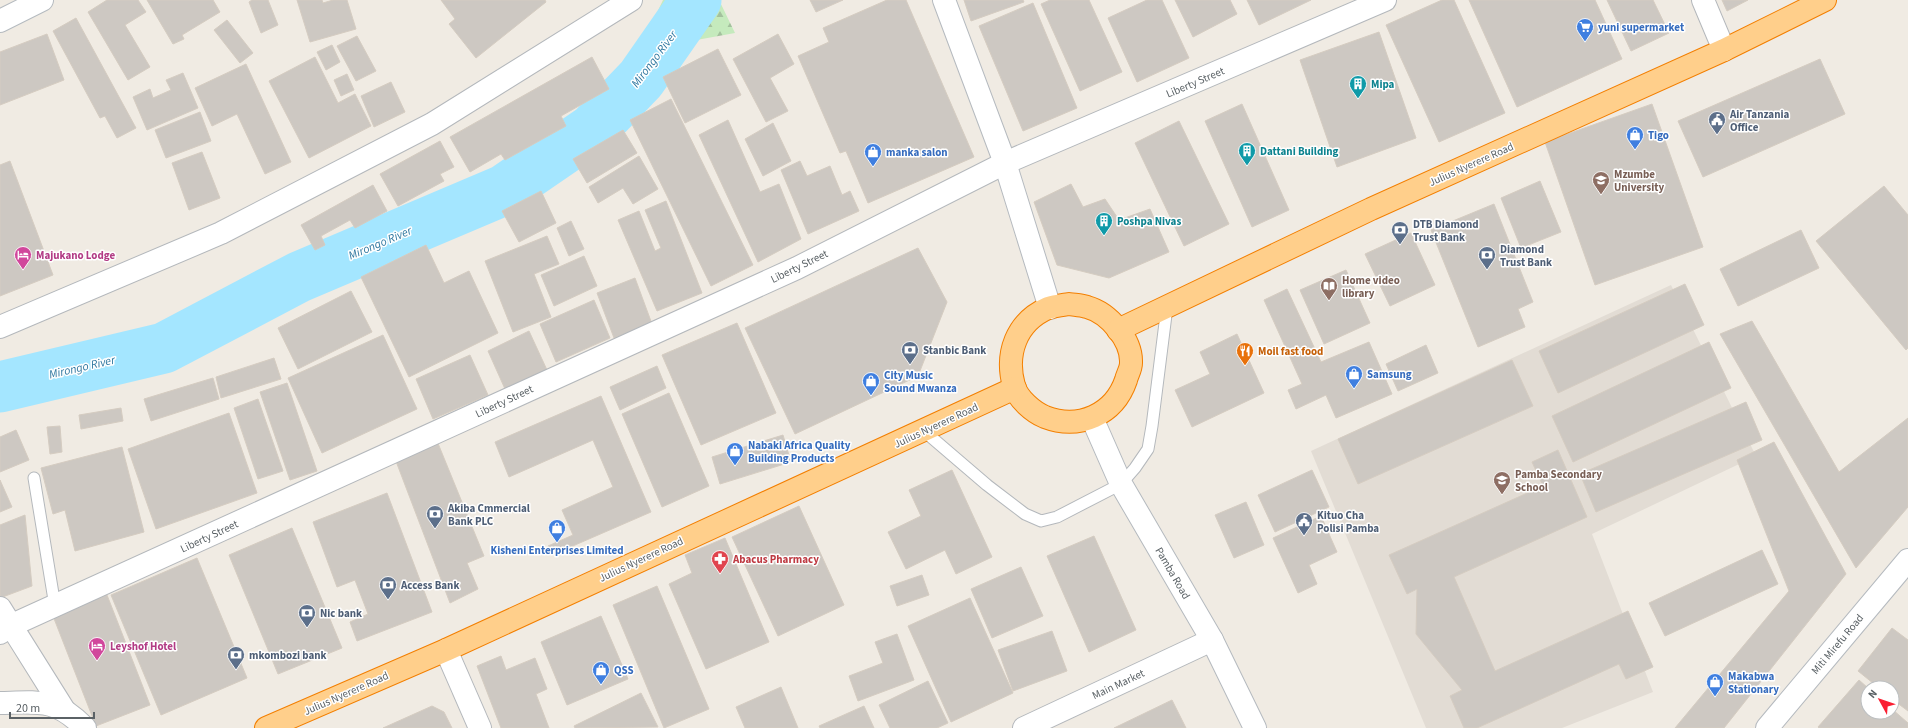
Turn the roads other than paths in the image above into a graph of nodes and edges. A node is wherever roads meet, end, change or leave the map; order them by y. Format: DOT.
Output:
graph roads {
  1 [pos="42,0"];
  2 [pos="631,0"];
  3 [pos="944,0"];
  4 [pos="1385,0"];
  5 [pos="1703,0"];
  6 [pos="1825,0"];
  7 [pos="0,21"];
  8 [pos="1724,50"];
  9 [pos="1005,163"];
  10 [pos="1167,307"];
  11 [pos="1050,308"];
  12 [pos="0,327"];
  13 [pos="1118,330"];
  14 [pos="1015,388"];
  15 [pos="1092,418"];
  16 [pos="924,431"];
  17 [pos="34,478"];
  18 [pos="1121,484"];
  19 [pos="1908,560"];
  20 [pos="55,606"];
  21 [pos="3,623"];
  22 [pos="1212,640"];
  23 [pos="446,650"];
  24 [pos="0,703"];
  25 [pos="64,710"];
  26 [pos="85,728"];
  27 [pos="266,728"];
  28 [pos="480,728"];
  29 [pos="1024,728"];
  30 [pos="1255,728"];
  31 [pos="1767,728"];
  1 -- 7 [label="street"];
  2 -- 12 [label="street"];
  3 -- 9 [label="street"];
  4 -- 9 [label="street, Liberty Street"];
  5 -- 8 [label="street"];
  6 -- 8 [label="highway, Julius Nyerere Road"];
  8 -- 10 [label="highway, Julius Nyerere Road"];
  9 -- 11 [label="street"];
  9 -- 20 [label="street, Liberty Street"];
  10 -- 13 [label="highway, Julius Nyerere Road"];
  10 -- 18 [label="lane"];
  11 -- 13 [label="highway"];
  11 -- 14 [label="highway"];
  13 -- 15 [label="highway"];
  14 -- 15 [label="highway"];
  14 -- 16 [label="highway, Julius Nyerere Road"];
  15 -- 18 [label="street, Pamba Road"];
  16 -- 18 [label="lane"];
  16 -- 23 [label="highway, Julius Nyerere Road"];
  17 -- 20 [label="lane"];
  18 -- 22 [label="street, Pamba Road"];
  19 -- 31 [label="street, Miti Mirefu Road"];
  20 -- 21 [label="street, Liberty Street"];
  21 -- 25 [label="street"];
  22 -- 29 [label="street, Main Market"];
  22 -- 30 [label="street, Pamba Road"];
  23 -- 27 [label="highway, Julius Nyerere Road"];
  23 -- 28 [label="street"];
  24 -- 25 [label="street"];
  25 -- 26 [label="street"];
}
